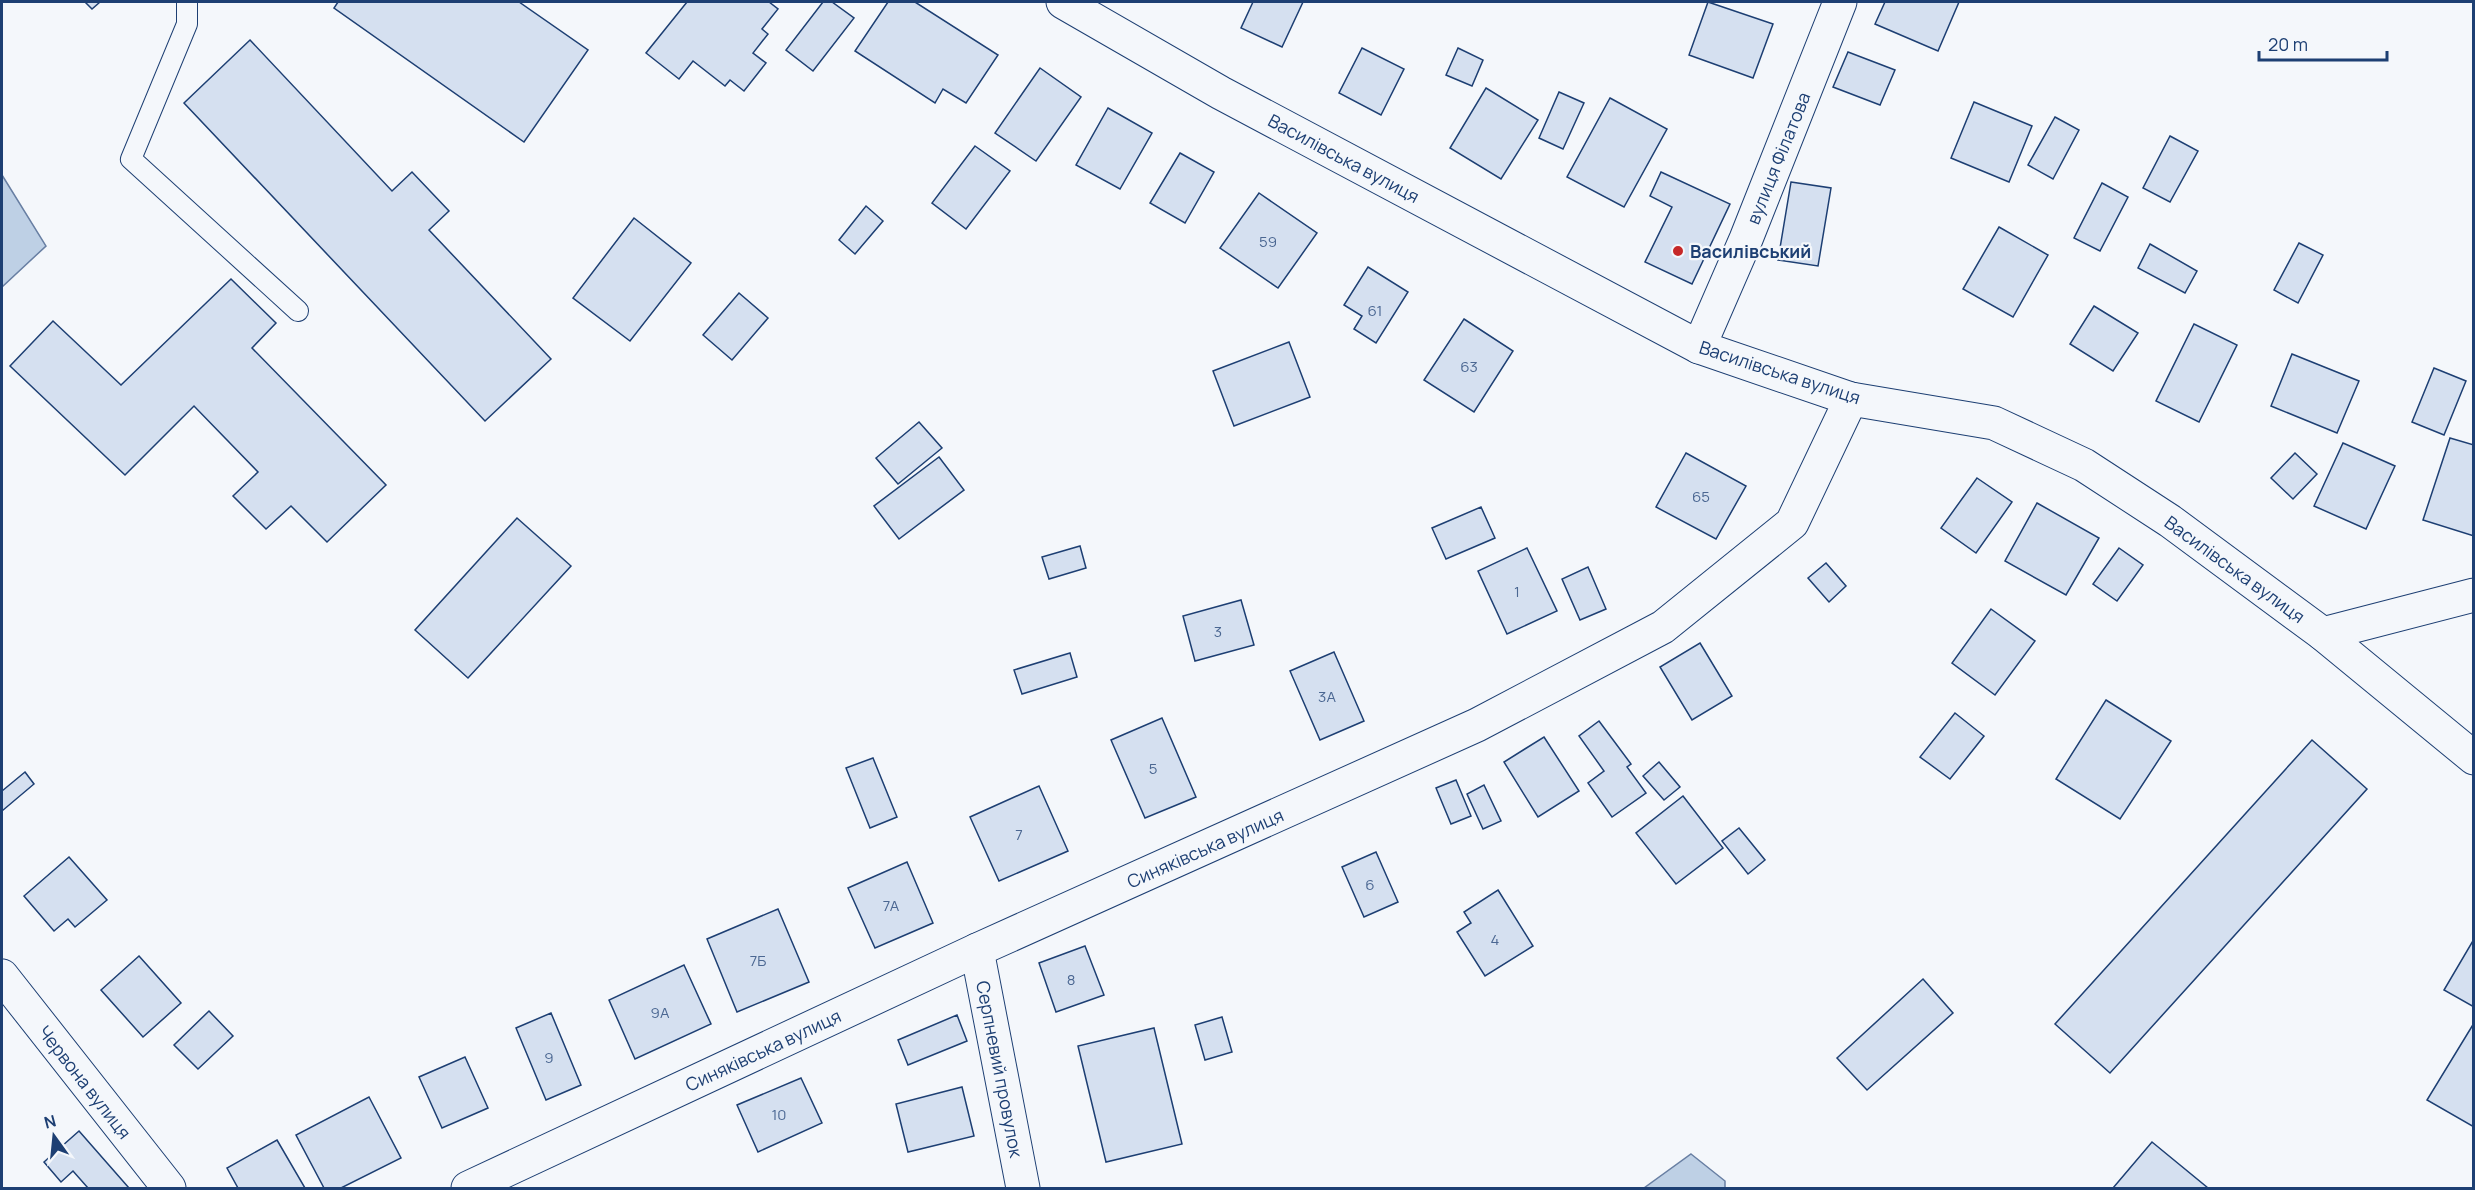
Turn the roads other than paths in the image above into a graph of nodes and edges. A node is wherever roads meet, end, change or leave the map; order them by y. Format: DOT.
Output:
graph roads {
  1 [pos="187,2"];
  2 [pos="1063,2"];
  3 [pos="1840,2"];
  4 [pos="298,311"];
  5 [pos="1699,347"];
  6 [pos="1851,399"];
  7 [pos="2474,595"];
  8 [pos="2323,634"];
  9 [pos="2474,758"];
  10 [pos="977,950"];
  11 [pos="2,976"];
  12 [pos="170,1188"];
  13 [pos="468,1188"];
  14 [pos="1023,1188"];
  1 -- 4 [label="lane"];
  2 -- 5 [label="street, Василівська вулиця"];
  3 -- 5 [label="street, вулиця Філатова"];
  5 -- 6 [label="street, Василівська вулиця"];
  6 -- 8 [label="street, Василівська вулиця"];
  6 -- 10 [label="street, Синяківська вулиця"];
  7 -- 8 [label="street"];
  8 -- 9 [label="street, Василівська вулиця"];
  10 -- 13 [label="street, Синяківська вулиця"];
  10 -- 14 [label="street, Серпневий провулок"];
  11 -- 12 [label="street, Червона вулиця"];
}
